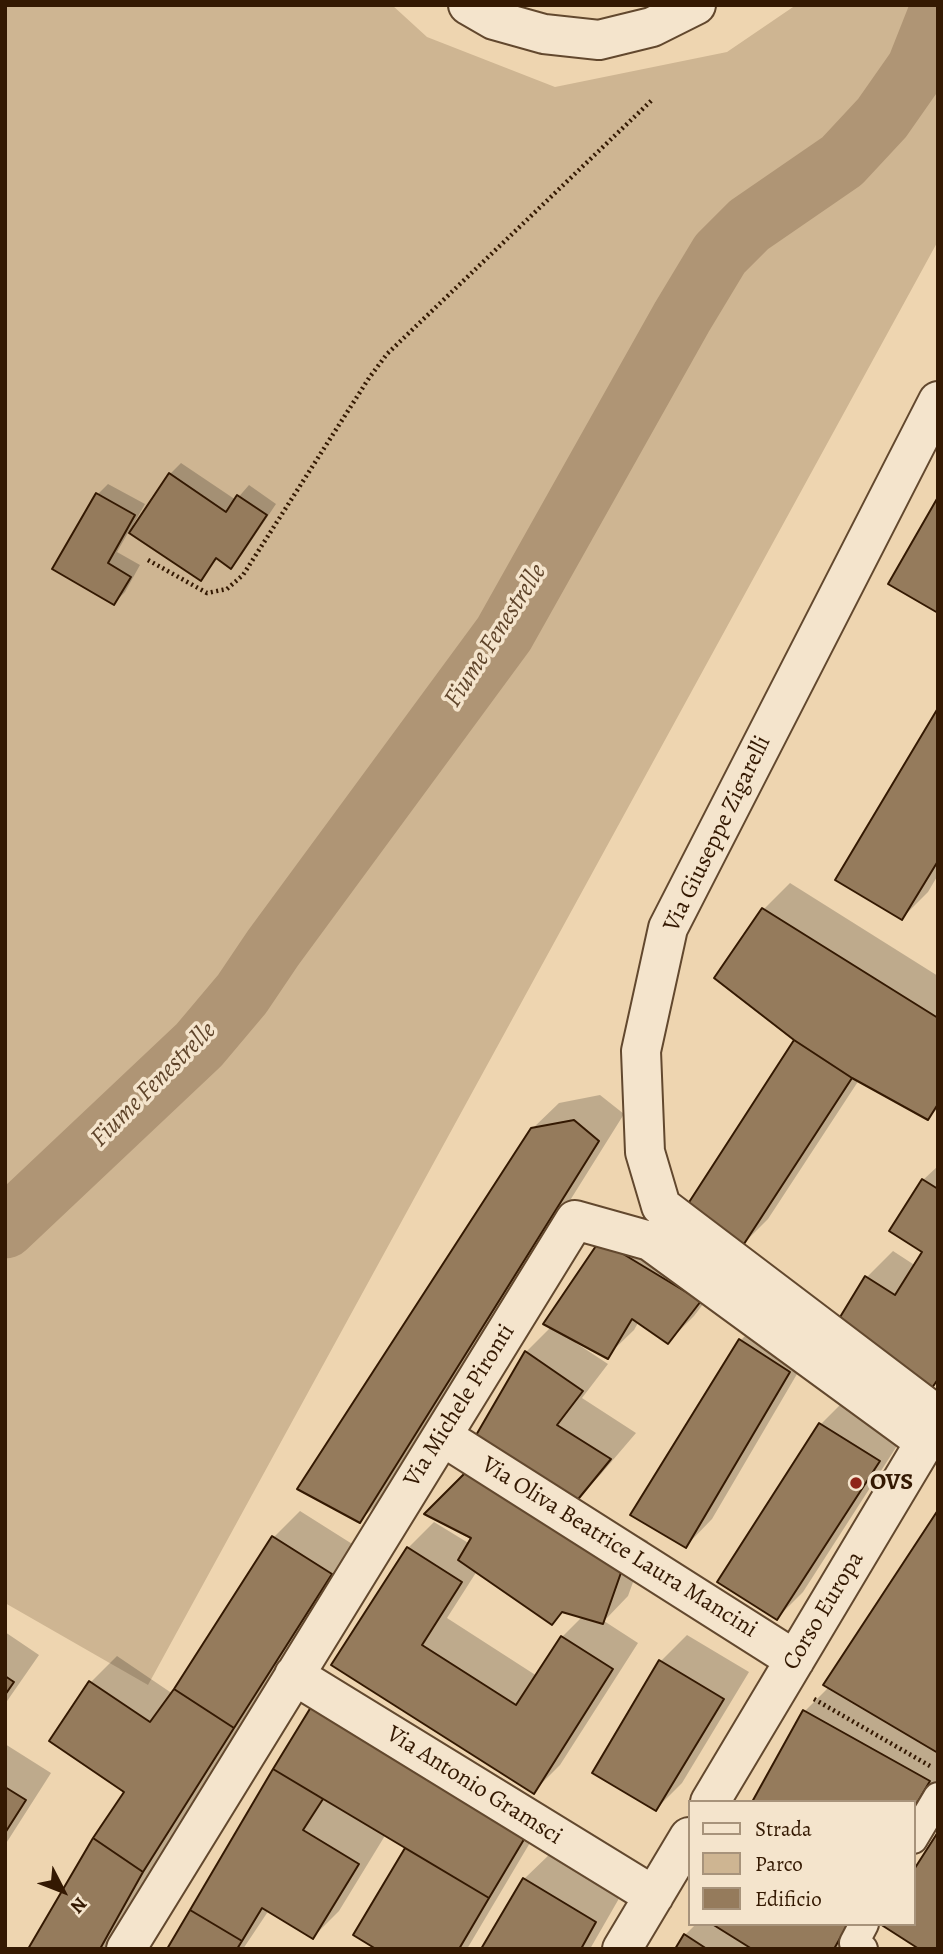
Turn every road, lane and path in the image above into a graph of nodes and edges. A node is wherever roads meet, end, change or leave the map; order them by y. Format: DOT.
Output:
graph roads {
  1 [pos="468,5"];
  2 [pos="696,5"];
  3 [pos="653,99"];
  4 [pos="938,401"];
  5 [pos="148,560"];
  6 [pos="934,1426"];
  7 [pos="442,1436"];
  8 [pos="789,1670"];
  9 [pos="295,1675"];
  10 [pos="938,1770"];
  11 [pos="938,1797"];
  12 [pos="711,1800"];
  13 [pos="915,1836"];
  14 [pos="688,1839"];
  15 [pos="654,1896"];
  16 [pos="863,1926"];
  17 [pos="126,1949"];
  18 [pos="622,1949"];
  19 [pos="863,1949"];
  1 -- 2 [label="street"];
  3 -- 5 [label="path"];
  4 -- 6 [label="street, Via Giuseppe Zigarelli"];
  6 -- 7 [label="street, Via Michele Pironti"];
  6 -- 8 [label="street, Corso Europa"];
  7 -- 8 [label="street, Via Oliva Beatrice Laura Mancini"];
  7 -- 9 [label="street, Via Michele Pironti"];
  8 -- 10 [label="path"];
  8 -- 12 [label="street, Corso Europa"];
  9 -- 15 [label="street, Via Antonio Gramsci"];
  9 -- 17 [label="street, Via Michele Pironti"];
  11 -- 13 [label="street"];
  14 -- 15 [label="street"];
  15 -- 18 [label="street"];
  16 -- 19 [label="street"];
}
